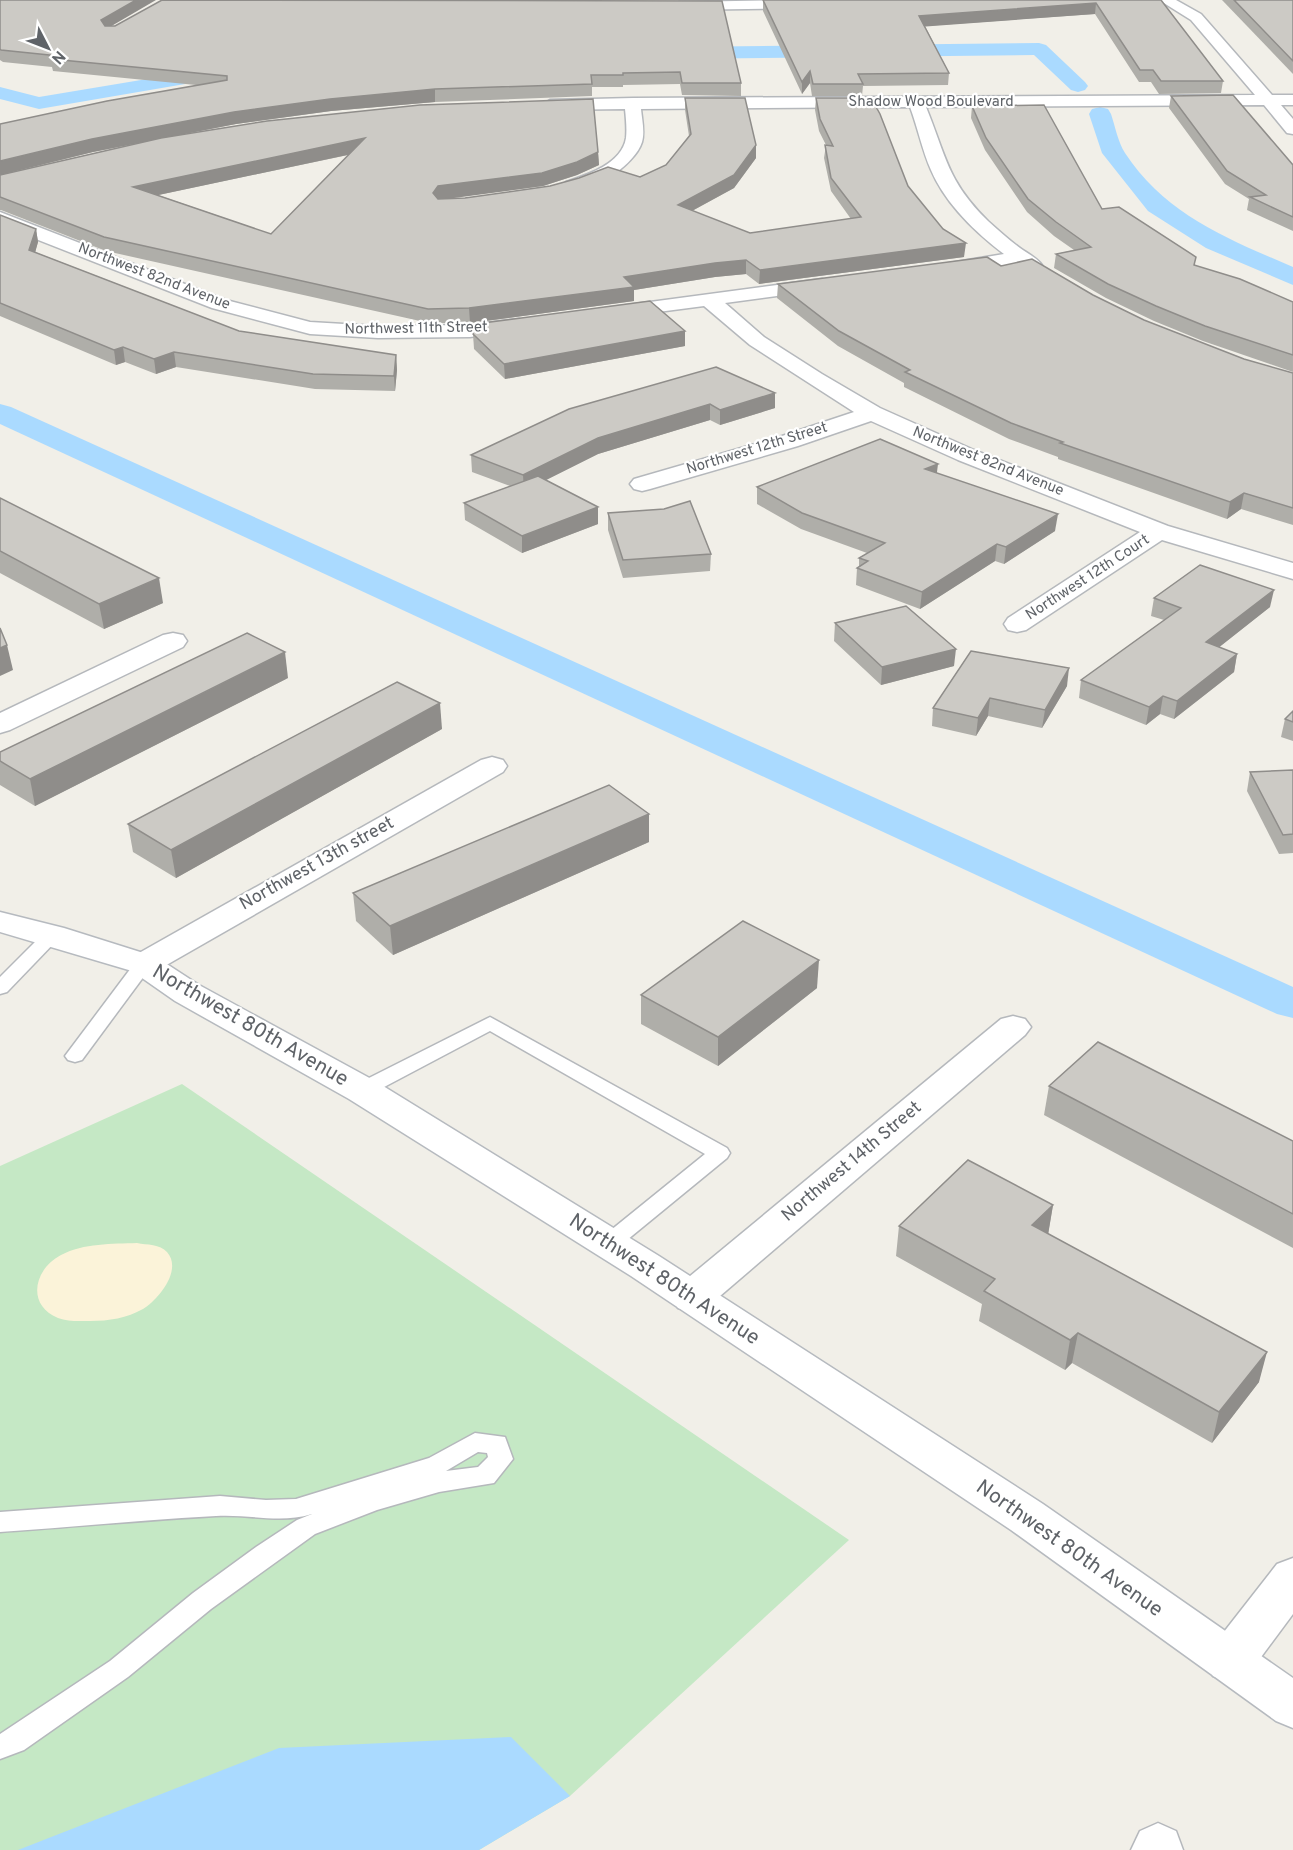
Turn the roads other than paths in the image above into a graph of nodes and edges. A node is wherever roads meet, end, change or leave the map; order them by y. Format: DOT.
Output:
graph roads {
  1 [pos="886,0"];
  2 [pos="1166,0"];
  3 [pos="670,6"];
  4 [pos="1267,100"];
  5 [pos="1293,100"];
  6 [pos="633,103"];
  7 [pos="916,103"];
  8 [pos="530,105"];
  9 [pos="1293,129"];
  10 [pos="560,190"];
  11 [pos="0,218"];
  12 [pos="1020,258"];
  13 [pos="928,271"];
  14 [pos="1049,275"];
  15 [pos="836,283"];
  16 [pos="709,300"];
  17 [pos="595,315"];
  18 [pos="538,322"];
  19 [pos="310,328"];
  20 [pos="872,413"];
  21 [pos="642,484"];
  22 [pos="1159,531"];
  23 [pos="1293,571"];
  24 [pos="1017,624"];
  25 [pos="174,641"];
  26 [pos="0,724"];
  27 [pos="492,766"];
  28 [pos="0,922"];
  29 [pos="52,935"];
  30 [pos="144,964"];
  31 [pos="0,988"];
  32 [pos="1013,1026"];
  33 [pos="75,1056"];
  34 [pos="362,1090"];
  35 [pos="608,1244"];
  36 [pos="692,1298"];
  37 [pos="0,1522"];
  38 [pos="1293,1578"];
  39 [pos="1230,1661"];
  40 [pos="1293,1706"];
  41 [pos="0,1747"];
  1 -- 3 [label="street"];
  2 -- 4 [label="street"];
  4 -- 5 [label="street, Shadow Wood Boulevard"];
  4 -- 7 [label="street, Shadow Wood Boulevard"];
  4 -- 9 [label="street"];
  6 -- 7 [label="street, Shadow Wood Boulevard"];
  6 -- 8 [label="street, Shadow Wood Boulevard"];
  6 -- 10 [label="street"];
  7 -- 12 [label="street"];
  11 -- 19 [label="street, Northwest 82nd Avenue"];
  12 -- 13 [label="street"];
  12 -- 14 [label="street"];
  15 -- 16 [label="street"];
  16 -- 17 [label="street"];
  16 -- 20 [label="street, Northwest 82nd Avenue"];
  18 -- 19 [label="street, Northwest 11th Street"];
  20 -- 21 [label="street, Northwest 12th Street"];
  20 -- 22 [label="street, Northwest 82nd Avenue"];
  22 -- 23 [label="street, Northwest 82nd Avenue"];
  22 -- 24 [label="street, Northwest 12th Court"];
  25 -- 26 [label="street"];
  27 -- 30 [label="street, Northwest 13th street"];
  28 -- 29 [label="street, Northwest 80th Avenue"];
  29 -- 30 [label="street, Northwest 80th Avenue"];
  29 -- 31 [label="lane"];
  30 -- 33 [label="lane"];
  30 -- 34 [label="street, Northwest 80th Avenue"];
  32 -- 36 [label="street, Northwest 14th Street"];
  34 -- 35 [label="street, Northwest 80th Avenue"];
  34 -- 35 [label="lane"];
  35 -- 36 [label="street, Northwest 80th Avenue"];
  36 -- 39 [label="street, Northwest 80th Avenue"];
  37 -- 41 [label="lane"];
  38 -- 39 [label="street"];
  39 -- 40 [label="street, Northwest 80th Avenue"];
}
